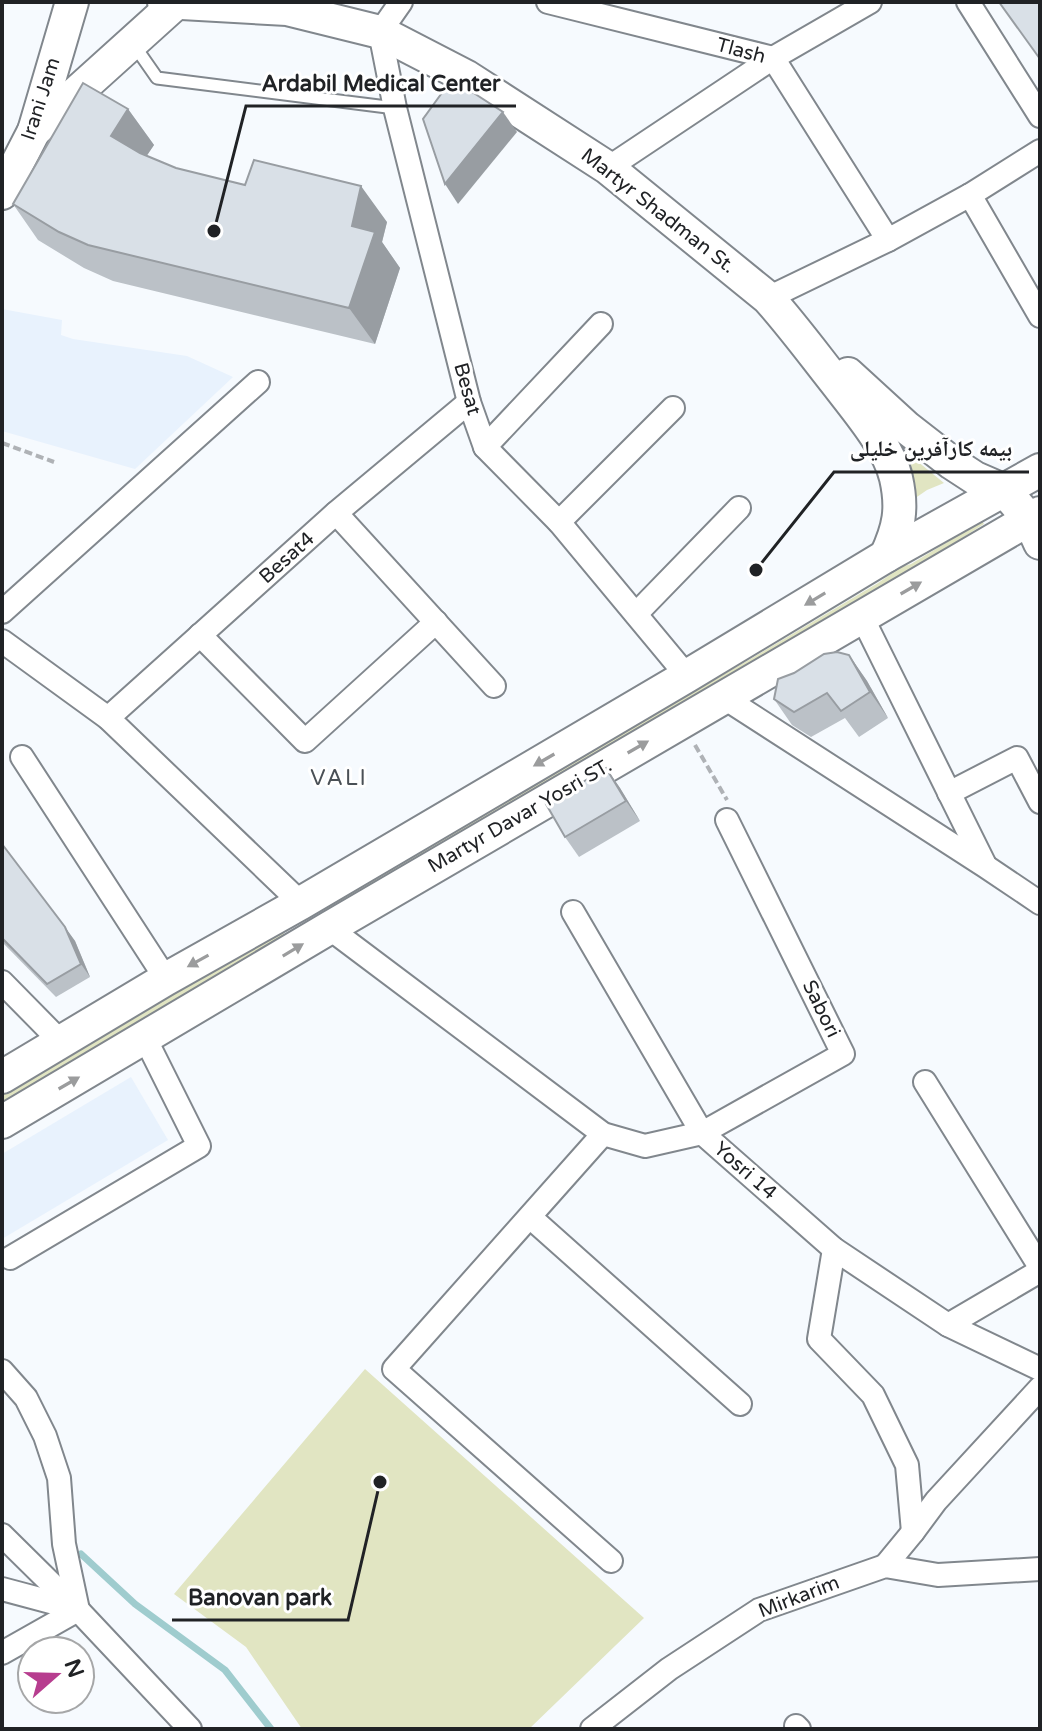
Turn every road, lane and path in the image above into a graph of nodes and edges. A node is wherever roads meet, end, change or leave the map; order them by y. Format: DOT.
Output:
graph roads {
  1 [pos="72,2"];
  2 [pos="401,2"];
  3 [pos="548,2"];
  4 [pos="870,2"];
  5 [pos="968,2"];
  6 [pos="172,3"];
  7 [pos="288,5"];
  8 [pos="380,32"];
  9 [pos="133,43"];
  10 [pos="773,58"];
  11 [pos="395,108"];
  12 [pos="1040,116"];
  13 [pos="34,131"];
  14 [pos="1040,151"];
  15 [pos="608,168"];
  16 [pos="2,193"];
  17 [pos="970,195"];
  18 [pos="888,240"];
  19 [pos="777,308"];
  20 [pos="1040,316"];
  21 [pos="601,324"];
  22 [pos="258,382"];
  23 [pos="469,402"];
  24 [pos="673,408"];
  25 [pos="2,443"];
  26 [pos="485,447"];
  27 [pos="54,462"];
  28 [pos="1040,470"];
  29 [pos="1005,491"];
  30 [pos="739,508"];
  31 [pos="336,513"];
  32 [pos="559,522"];
  33 [pos="1036,525"];
  34 [pos="886,556"];
  35 [pos="2,612"];
  36 [pos="636,614"];
  37 [pos="862,617"];
  38 [pos="436,622"];
  39 [pos="200,635"];
  40 [pos="2,641"];
  41 [pos="687,676"];
  42 [pos="494,686"];
  43 [pos="723,697"];
  44 [pos="108,718"];
  45 [pos="682,722"];
  46 [pos="22,757"];
  47 [pos="949,793"];
  48 [pos="1040,802"];
  49 [pos="727,820"];
  50 [pos="985,866"];
  51 [pos="301,903"];
  52 [pos="1040,903"];
  53 [pos="573,912"];
  54 [pos="329,928"];
  55 [pos="166,979"];
  56 [pos="2,982"];
  57 [pos="145,1038"];
  58 [pos="61,1042"];
  59 [pos="2,1077"];
  60 [pos="925,1082"];
  61 [pos="2,1122"];
  62 [pos="702,1133"];
  63 [pos="603,1134"];
  64 [pos="530,1217"];
  65 [pos="834,1249"];
  66 [pos="10,1258"];
  67 [pos="1040,1269"];
  68 [pos="948,1325"];
  69 [pos="1040,1369"];
  70 [pos="2,1371"];
  71 [pos="1040,1388"];
  72 [pos="740,1404"];
  73 [pos="913,1532"];
  74 [pos="2,1535"];
  75 [pos="611,1561"];
  76 [pos="885,1566"];
  77 [pos="1040,1569"];
  78 [pos="2,1589"];
  79 [pos="78,1610"];
  80 [pos="2,1653"];
  81 [pos="190,1729"];
  82 [pos="592,1729"];
  1 -- 13 [label="main road, Irani Jam"];
  2 -- 8 [label="street"];
  3 -- 10 [label="street, Tlash"];
  4 -- 10 [label="street"];
  5 -- 12 [label="street"];
  6 -- 7 [label="main road, Martyr Shadman St."];
  6 -- 9 [label="main road"];
  7 -- 8 [label="main road, Martyr Shadman St."];
  8 -- 11 [label="street, Besat"];
  8 -- 15 [label="main road, Martyr Shadman St."];
  9 -- 11 [label="lane"];
  9 -- 13 [label="main road"];
  10 -- 15 [label="street"];
  10 -- 18 [label="street, Tlash"];
  11 -- 23 [label="street, Besat"];
  13 -- 16 [label="main road, Irani Jam"];
  14 -- 17 [label="street"];
  15 -- 19 [label="main road, Martyr Shadman St."];
  17 -- 18 [label="street"];
  17 -- 20 [label="street"];
  18 -- 19 [label="street"];
  19 -- 29 [label="main road"];
  19 -- 34 [label="main road"];
  21 -- 26 [label="street"];
  22 -- 35 [label="street"];
  23 -- 26 [label="street, Besat"];
  23 -- 31 [label="street, Besat4"];
  24 -- 32 [label="street"];
  25 -- 27 [label="path"];
  26 -- 32 [label="street, Besat"];
  28 -- 29 [label="main road, Martyr Davar Yosri ST."];
  29 -- 33 [label="main road"];
  29 -- 34 [label="main road, Martyr Davar Yosri ST."];
  30 -- 36 [label="street"];
  31 -- 38 [label="street"];
  31 -- 39 [label="street, Besat4"];
  32 -- 36 [label="street, Besat"];
  37 -- 33 [label="main road, Martyr Davar Yosri ST., one-way"];
  34 -- 41 [label="main road, Martyr Davar Yosri ST., one-way"];
  36 -- 41 [label="street, Besat"];
  37 -- 43 [label="main road, Martyr Davar Yosri ST."];
  37 -- 47 [label="street"];
  38 -- 39 [label="street"];
  38 -- 42 [label="street"];
  39 -- 44 [label="street, Besat4"];
  40 -- 44 [label="street"];
  41 -- 51 [label="main road, Martyr Davar Yosri ST., one-way"];
  43 -- 45 [label="main road, Martyr Davar Yosri ST."];
  43 -- 50 [label="street"];
  44 -- 51 [label="street"];
  45 -- 49 [label="path"];
  54 -- 45 [label="main road, Martyr Davar Yosri ST., one-way"];
  46 -- 55 [label="street"];
  47 -- 48 [label="street"];
  47 -- 50 [label="street"];
  49 -- 62 [label="street, Sabori"];
  50 -- 52 [label="street"];
  51 -- 54 [label="main road"];
  51 -- 55 [label="main road, Martyr Davar Yosri ST., one-way"];
  53 -- 62 [label="street"];
  57 -- 54 [label="main road, Martyr Davar Yosri ST., one-way"];
  54 -- 63 [label="street, Yosri 14"];
  55 -- 58 [label="main road, Martyr Davar Yosri ST."];
  56 -- 58 [label="street"];
  61 -- 57 [label="main road, Martyr Davar Yosri ST., one-way"];
  57 -- 66 [label="street"];
  58 -- 59 [label="main road, Martyr Davar Yosri ST."];
  60 -- 67 [label="street"];
  62 -- 63 [label="street, Yosri 14"];
  62 -- 65 [label="street, Yosri 14"];
  63 -- 64 [label="street"];
  64 -- 72 [label="street"];
  64 -- 75 [label="street"];
  65 -- 68 [label="street, Yosri 14"];
  65 -- 73 [label="street"];
  67 -- 68 [label="street"];
  68 -- 69 [label="street, Yosri 14"];
  70 -- 79 [label="street"];
  71 -- 73 [label="street"];
  73 -- 76 [label="street"];
  74 -- 79 [label="street"];
  76 -- 77 [label="street, Mirkarim"];
  76 -- 82 [label="street, Mirkarim"];
  78 -- 79 [label="street"];
  79 -- 80 [label="street"];
  79 -- 81 [label="street"];
}
